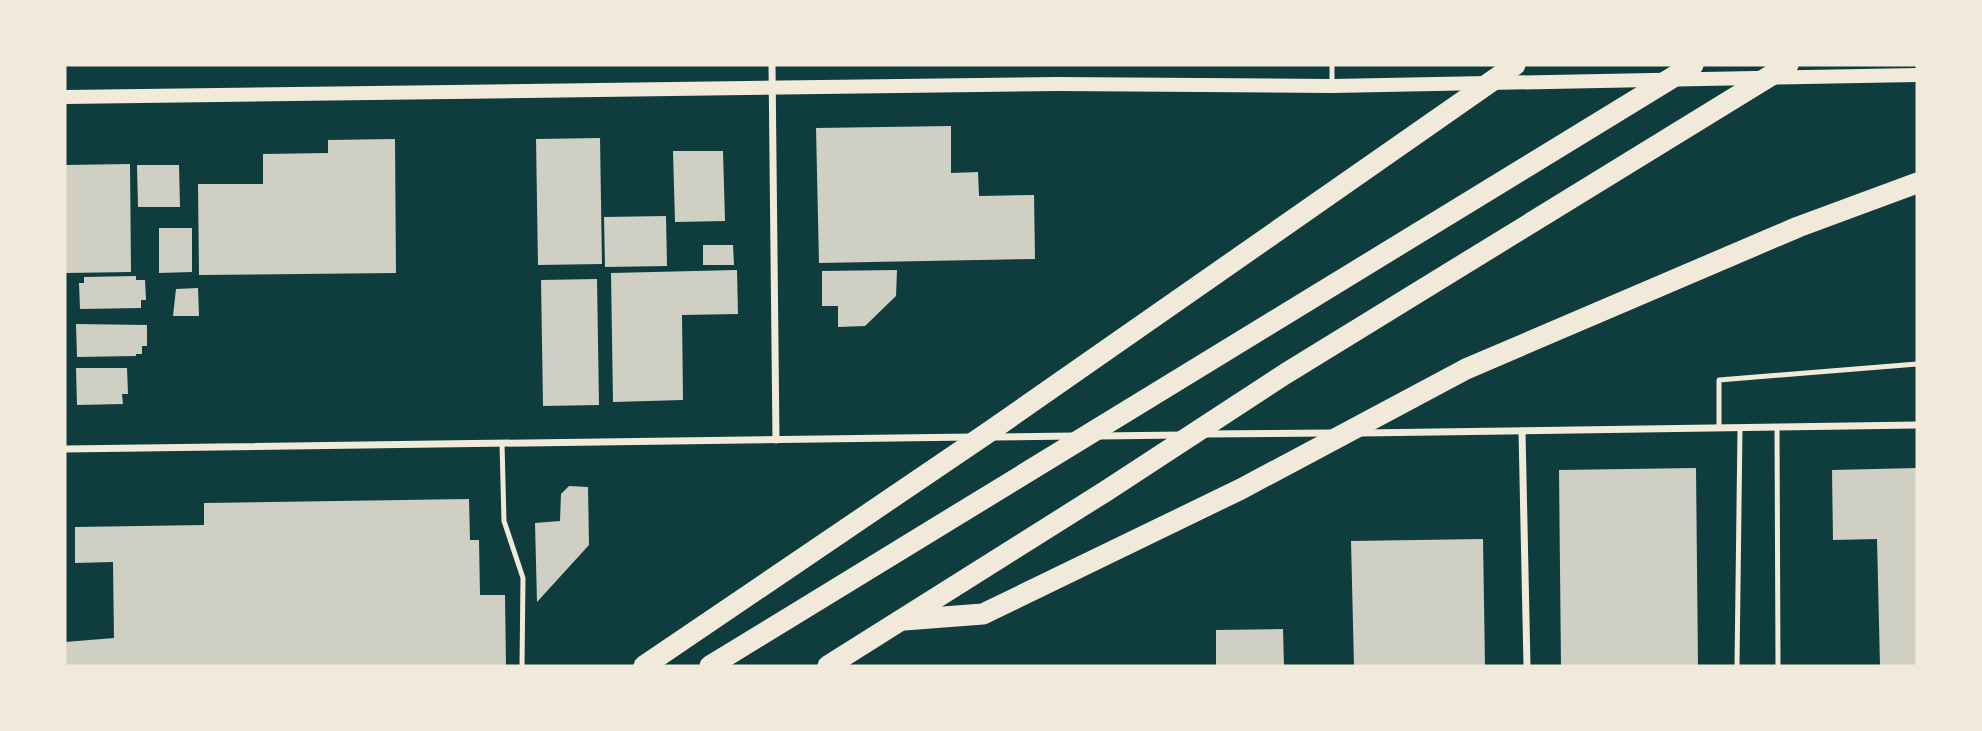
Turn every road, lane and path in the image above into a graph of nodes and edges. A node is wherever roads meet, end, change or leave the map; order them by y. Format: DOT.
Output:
graph roads {
  1 [pos="772,65"];
  2 [pos="1332,65"];
  3 [pos="1515,65"];
  4 [pos="1693,65"];
  5 [pos="1788,65"];
  6 [pos="1917,75"];
  7 [pos="1332,86"];
  8 [pos="772,89"];
  9 [pos="65,97"];
  10 [pos="1917,183"];
  11 [pos="1917,364"];
  12 [pos="1917,425"];
  13 [pos="1777,427"];
  14 [pos="1719,428"];
  15 [pos="1740,428"];
  16 [pos="1522,431"];
  17 [pos="776,440"];
  18 [pos="502,443"];
  19 [pos="65,449"];
  20 [pos="902,620"];
  21 [pos="522,666"];
  22 [pos="644,666"];
  23 [pos="710,666"];
  24 [pos="828,666"];
  25 [pos="1527,666"];
  26 [pos="1737,666"];
  27 [pos="1778,666"];
  1 -- 8 [label="street"];
  2 -- 7 [label="lane"];
  3 -- 22 [label="highway"];
  4 -- 23 [label="highway"];
  5 -- 20 [label="highway"];
  6 -- 7 [label="main road"];
  7 -- 8 [label="main road"];
  8 -- 9 [label="main road"];
  8 -- 17 [label="street"];
  10 -- 20 [label="highway"];
  11 -- 14 [label="lane"];
  12 -- 13 [label="street"];
  13 -- 15 [label="street"];
  13 -- 27 [label="lane"];
  14 -- 15 [label="street"];
  14 -- 16 [label="street"];
  15 -- 26 [label="lane"];
  16 -- 17 [label="street"];
  16 -- 25 [label="street"];
  17 -- 18 [label="street"];
  18 -- 19 [label="street"];
  18 -- 21 [label="lane"];
  20 -- 24 [label="highway"];
}
